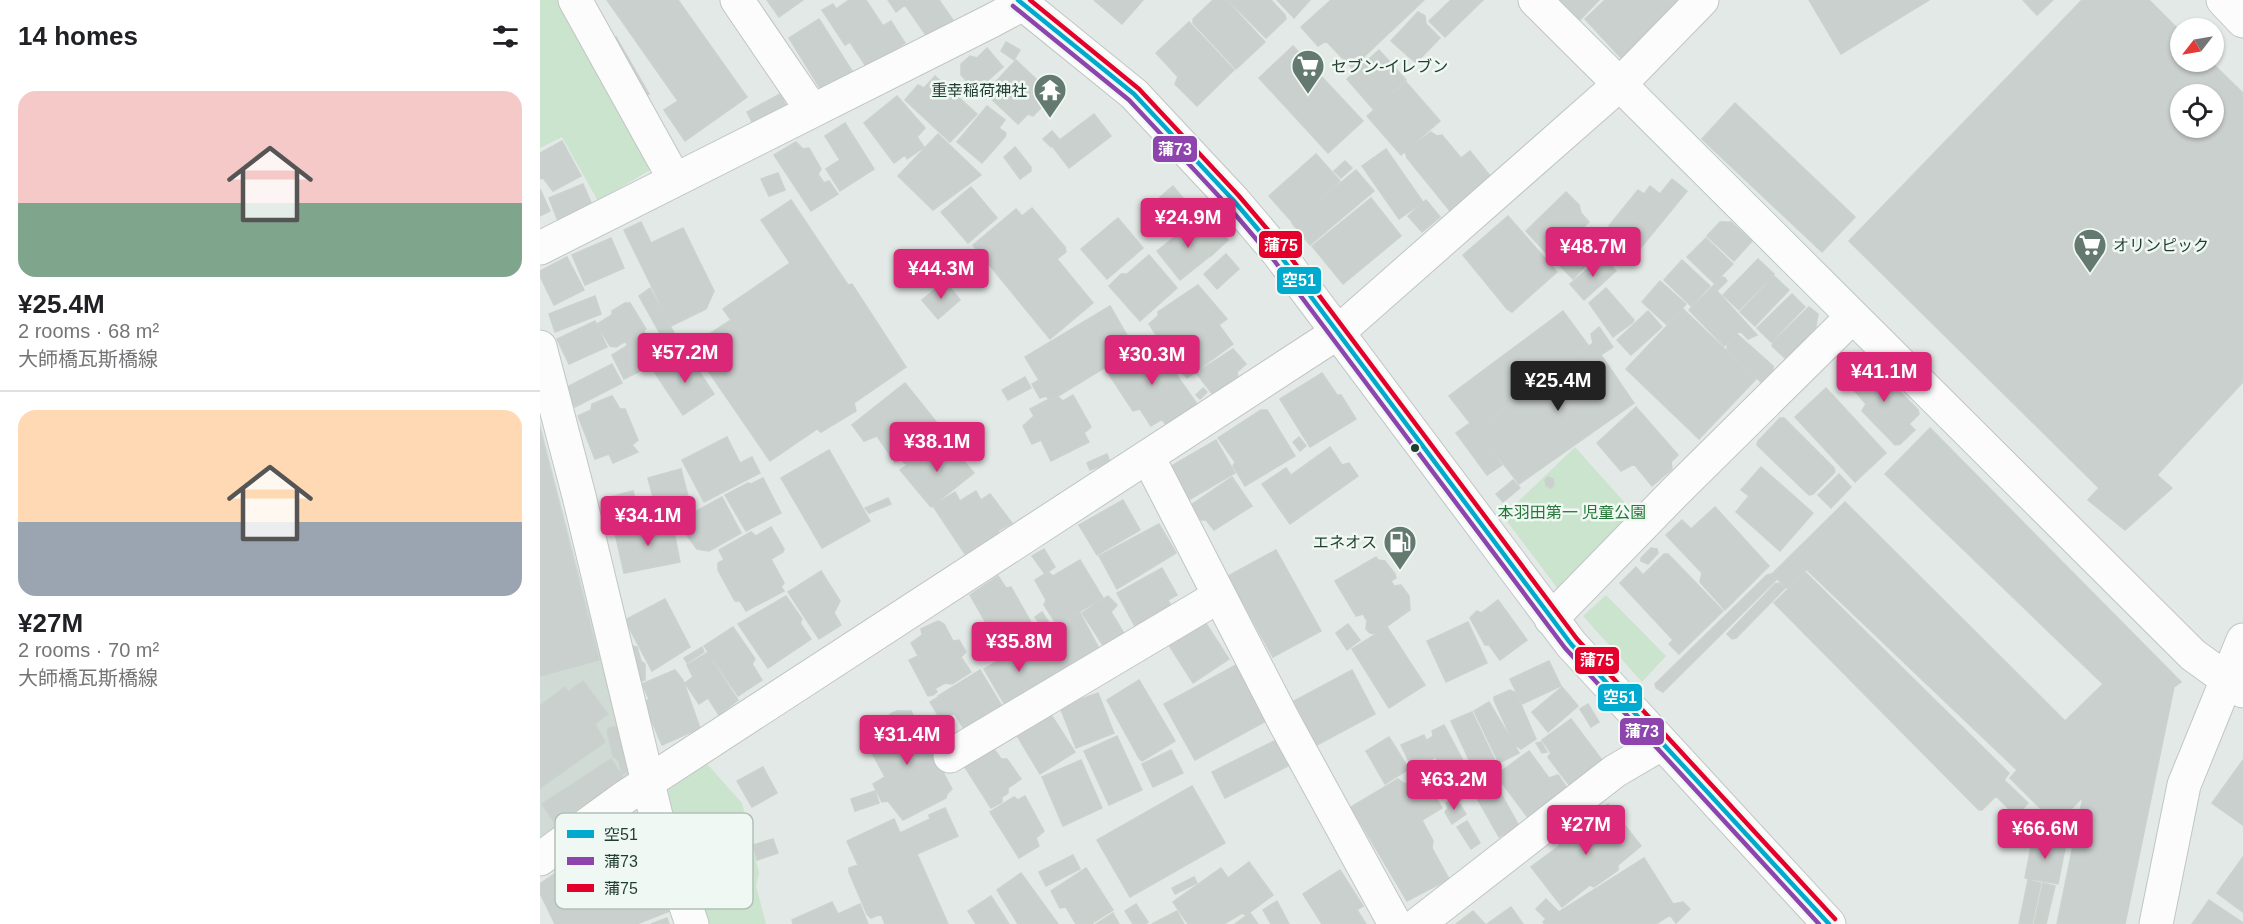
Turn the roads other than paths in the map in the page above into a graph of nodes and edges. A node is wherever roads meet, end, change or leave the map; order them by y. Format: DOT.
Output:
graph roads {
  1 [pos="575,0"];
  2 [pos="737,0"];
  3 [pos="1535,0"];
  4 [pos="1702,0"];
  5 [pos="2223,0"];
  6 [pos="1023,1"];
  7 [pos="2243,21"];
  8 [pos="1621,83"];
  9 [pos="812,110"];
  10 [pos="675,180"];
  11 [pos="540,248"];
  12 [pos="1852,317"];
  13 [pos="1337,333"];
  14 [pos="540,347"];
  15 [pos="1148,457"];
  16 [pos="1220,596"];
  17 [pos="1551,619"];
  18 [pos="2243,640"];
  19 [pos="2235,685"];
  20 [pos="1661,744"];
  21 [pos="950,756"];
  22 [pos="649,782"];
  23 [pos="605,813"];
  24 [pos="656,813"];
  25 [pos="555,848"];
  26 [pos="540,859"];
  27 [pos="687,909"];
  28 [pos="692,924"];
  29 [pos="1395,924"];
  30 [pos="1418,924"];
  31 [pos="1829,924"];
  32 [pos="2156,924"];
  1 -- 10 [label="street"];
  2 -- 9 [label="street"];
  3 -- 8 [label="street"];
  4 -- 8 [label="street"];
  5 -- 7 [label="street"];
  6 -- 9 [label="street"];
  6 -- 13 [label="street"];
  8 -- 12 [label="street"];
  8 -- 13 [label="street"];
  9 -- 10 [label="street"];
  10 -- 11 [label="street"];
  12 -- 17 [label="street"];
  12 -- 19 [label="street"];
  13 -- 15 [label="street"];
  13 -- 17 [label="street"];
  14 -- 22 [label="street"];
  15 -- 16 [label="street"];
  15 -- 22 [label="street"];
  16 -- 21 [label="street"];
  16 -- 29 [label="street"];
  17 -- 20 [label="street"];
  18 -- 19 [label="street"];
  19 -- 32 [label="street"];
  20 -- 30 [label="street"];
  20 -- 31 [label="street"];
  22 -- 23 [label="street"];
  22 -- 24 [label="street"];
  25 -- 26 [label="street"];
  27 -- 28 [label="street"];
}
